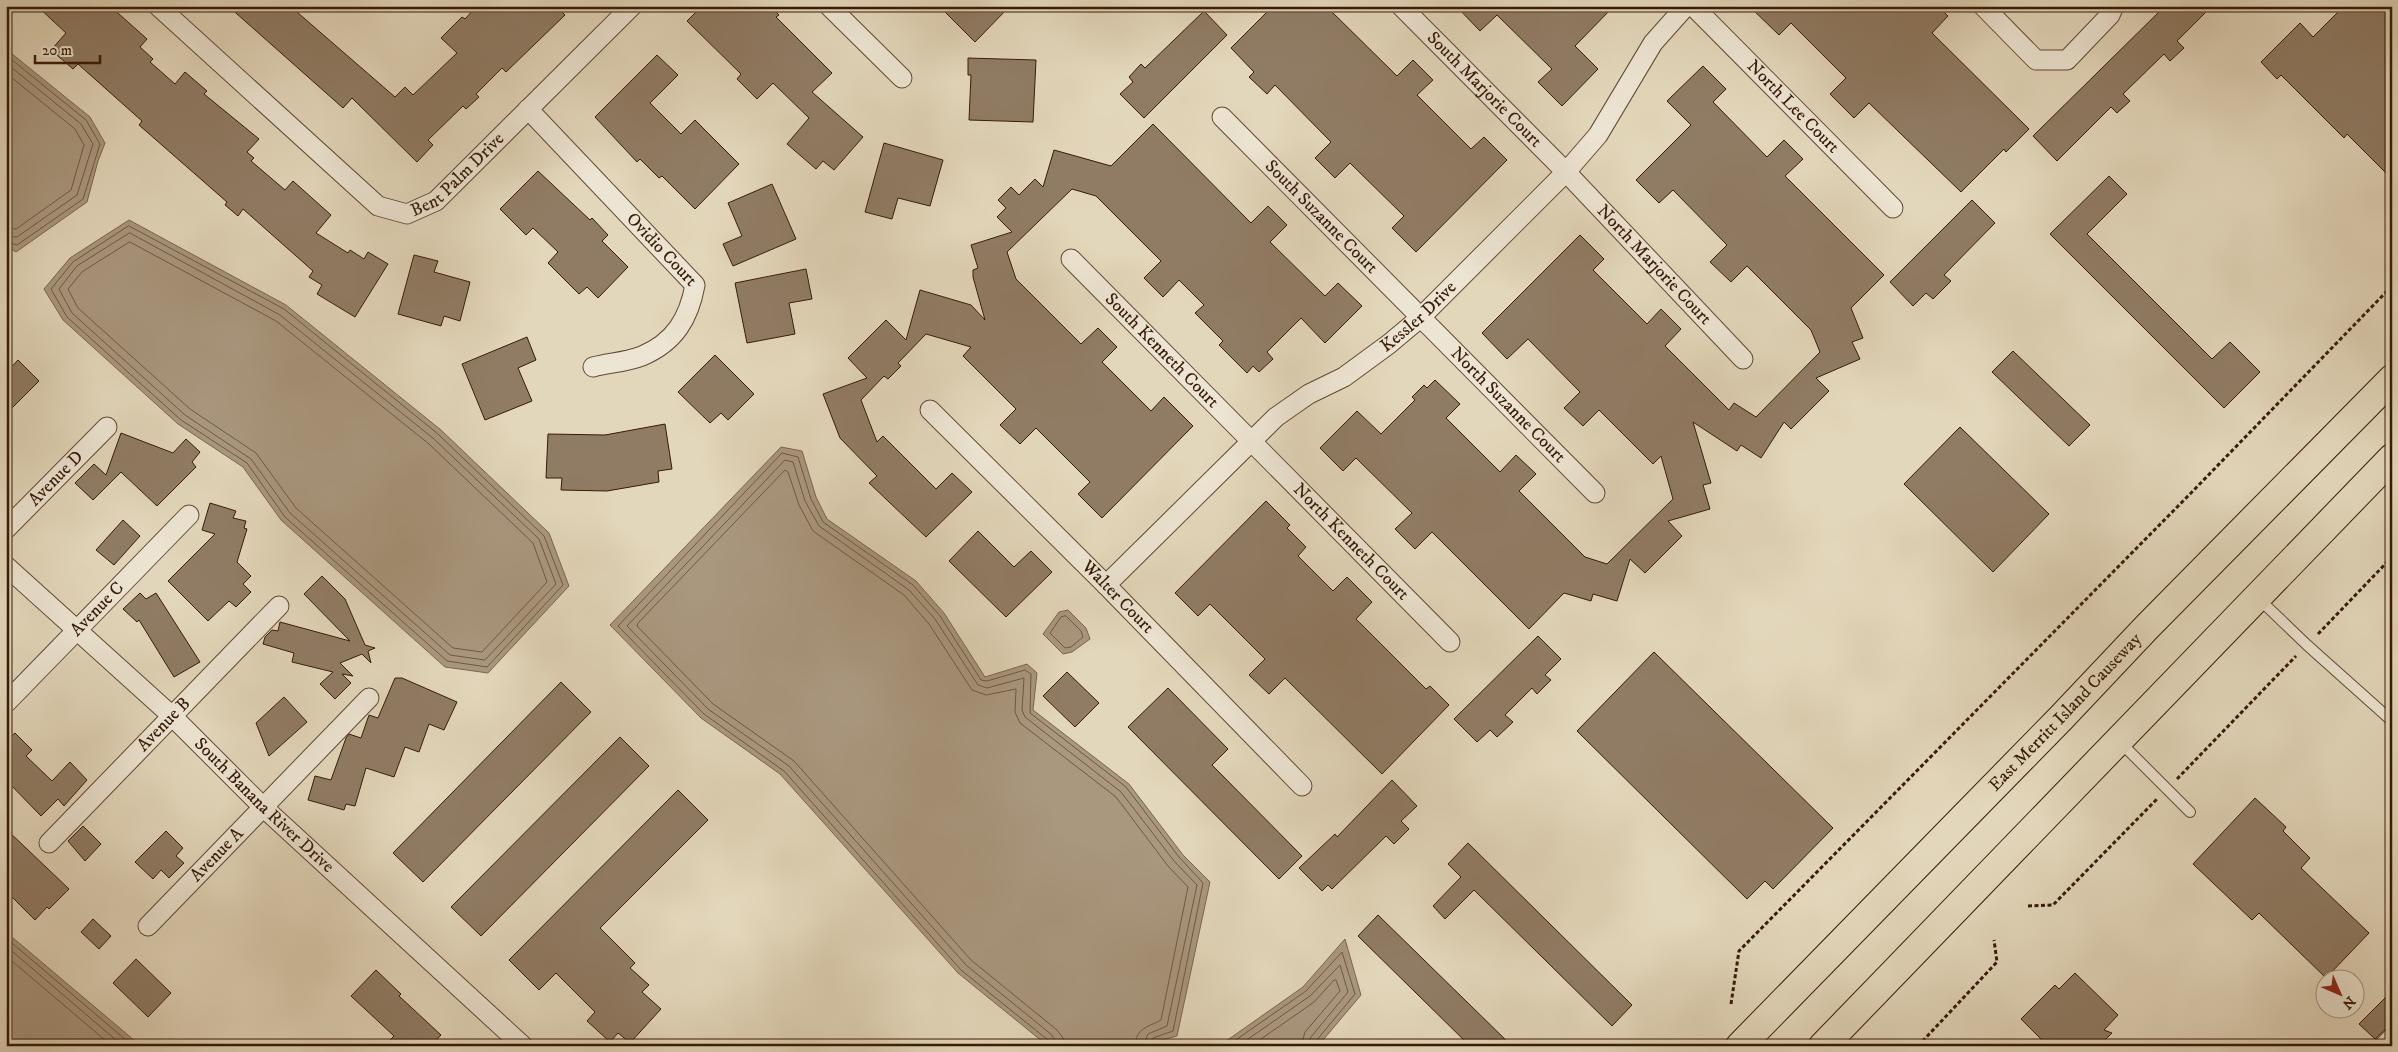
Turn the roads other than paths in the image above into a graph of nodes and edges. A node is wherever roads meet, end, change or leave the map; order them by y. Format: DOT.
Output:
graph roads {
  1 [pos="158,6"];
  2 [pos="632,6"];
  3 [pos="829,6"];
  4 [pos="1401,6"];
  5 [pos="1686,6"];
  6 [pos="1693,6"];
  7 [pos="1982,6"];
  8 [pos="2114,6"];
  9 [pos="902,78"];
  10 [pos="528,109"];
  11 [pos="1222,117"];
  12 [pos="1566,172"];
  13 [pos="1893,208"];
  14 [pos="1071,259"];
  15 [pos="1420,318"];
  16 [pos="1743,359"];
  17 [pos="593,366"];
  18 [pos="2392,379"];
  19 [pos="930,410"];
  20 [pos="107,427"];
  21 [pos="1252,440"];
  22 [pos="2392,458"];
  23 [pos="1595,493"];
  24 [pos="189,515"];
  25 [pos="6,529"];
  26 [pos="6,566"];
  27 [pos="1106,585"];
  28 [pos="2257,597"];
  29 [pos="279,606"];
  30 [pos="78,629"];
  31 [pos="1450,642"];
  32 [pos="369,698"];
  33 [pos="6,703"];
  34 [pos="172,716"];
  35 [pos="2392,721"];
  36 [pos="2119,741"];
  37 [pos="1302,786"];
  38 [pos="263,807"];
  39 [pos="2190,812"];
  40 [pos="49,843"];
  41 [pos="148,926"];
  42 [pos="2392,1038"];
  43 [pos="523,1046"];
  44 [pos="1740,1046"];
  45 [pos="1823,1046"];
  46 [pos="2384,1046"];
  1 -- 10 [label="street, Bent Palm Drive"];
  2 -- 10 [label="street, Bent Palm Drive"];
  3 -- 9 [label="street"];
  4 -- 12 [label="street, South Marjorie Court"];
  5 -- 12 [label="street, Kessler Drive"];
  6 -- 13 [label="street, North Lee Court"];
  7 -- 8 [label="street"];
  10 -- 17 [label="street, Ovidio Court"];
  11 -- 15 [label="street, South Suzanne Court"];
  12 -- 15 [label="street, Kessler Drive"];
  12 -- 16 [label="street, North Marjorie Court"];
  14 -- 21 [label="street, South Kenneth Court"];
  15 -- 21 [label="street, Kessler Drive"];
  15 -- 23 [label="street, North Suzanne Court"];
  18 -- 44 [label="main road, East Merritt Island Causeway"];
  19 -- 27 [label="street, Walter Court"];
  20 -- 25 [label="street, Avenue D"];
  21 -- 27 [label="street, Kessler Drive"];
  21 -- 31 [label="street, North Kenneth Court"];
  22 -- 28 [label="main road"];
  24 -- 30 [label="street, Avenue C"];
  26 -- 30 [label="street, South Banana River Drive"];
  27 -- 37 [label="street, Walter Court"];
  28 -- 35 [label="lane"];
  28 -- 36 [label="main road"];
  29 -- 34 [label="street, Avenue B"];
  30 -- 33 [label="street, Avenue C"];
  30 -- 34 [label="street, South Banana River Drive"];
  32 -- 38 [label="street, Avenue A"];
  34 -- 38 [label="street, South Banana River Drive"];
  34 -- 40 [label="street, Avenue B"];
  36 -- 39 [label="lane"];
  36 -- 45 [label="main road"];
  38 -- 41 [label="street, Avenue A"];
  38 -- 43 [label="street, South Banana River Drive"];
  42 -- 46 [label="street"];
}
